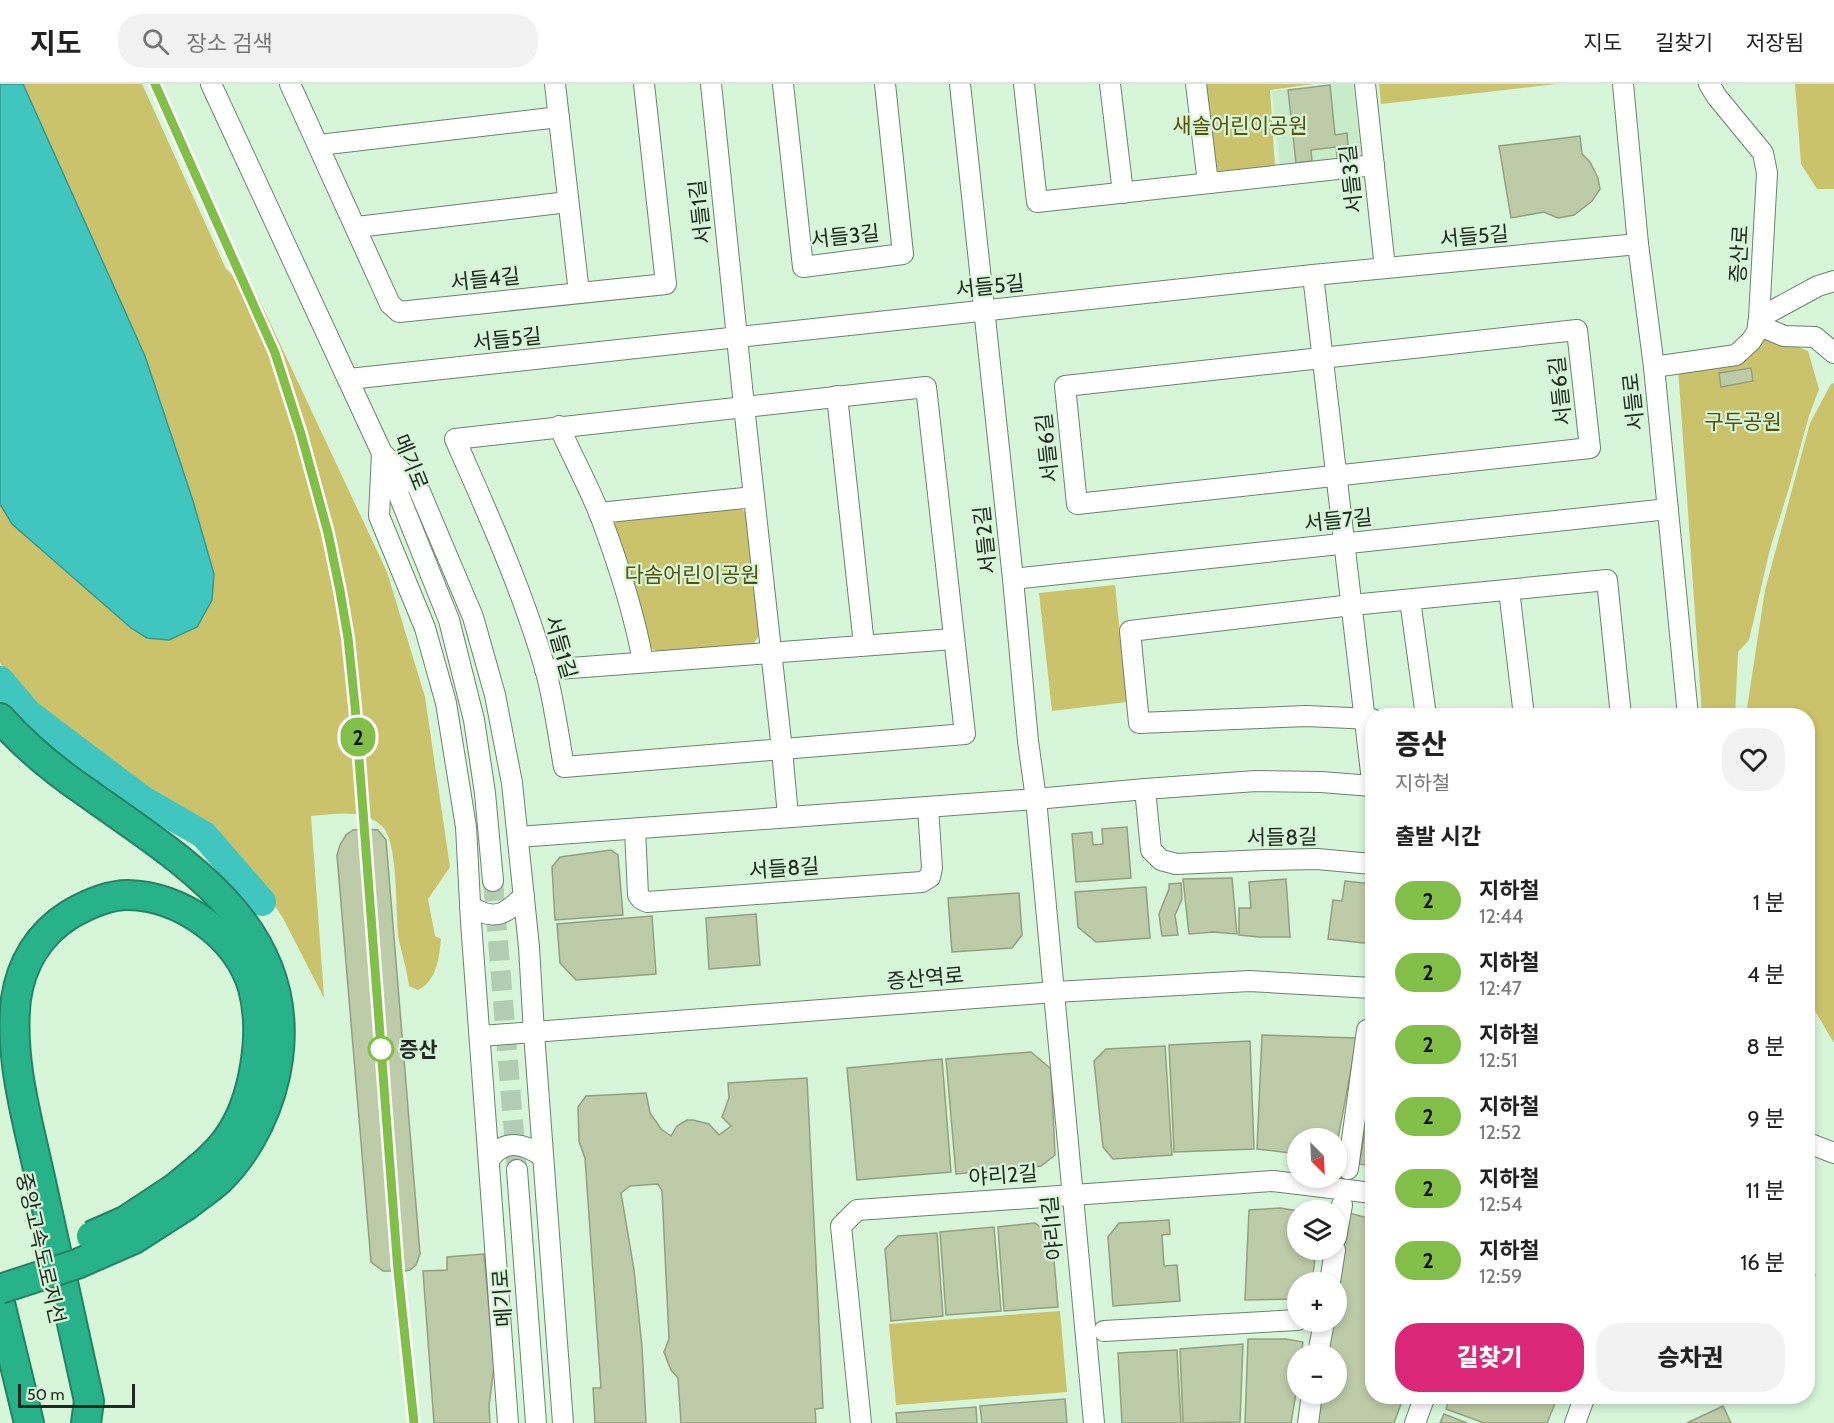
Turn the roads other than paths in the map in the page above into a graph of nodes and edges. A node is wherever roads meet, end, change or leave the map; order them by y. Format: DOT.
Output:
graph roads {
  1 [pos="211,84"];
  2 [pos="290,84"];
  3 [pos="555,84"];
  4 [pos="644,84"];
  5 [pos="711,84"];
  6 [pos="783,84"];
  7 [pos="885,84"];
  8 [pos="960,84"];
  9 [pos="1024,84"];
  10 [pos="1110,84"];
  11 [pos="1196,84"];
  12 [pos="1365,84"];
  13 [pos="1623,84"];
  14 [pos="1709,84"];
  15 [pos="559,117"];
  16 [pos="319,145"];
  17 [pos="1374,165"];
  18 [pos="1208,183"];
  19 [pos="1123,193"];
  20 [pos="568,202"];
  21 [pos="357,227"];
  22 [pos="1638,244"];
  23 [pos="1385,268"];
  24 [pos="1313,275"];
  25 [pos="1834,281"];
  26 [pos="579,293"];
  27 [pos="985,310"];
  28 [pos="1759,321"];
  29 [pos="738,338"];
  30 [pos="1834,353"];
  31 [pos="1323,358"];
  32 [pos="1654,367"];
  33 [pos="349,380"];
  34 [pos="837,396"];
  35 [pos="744,406"];
  36 [pos="559,426"];
  37 [pos="382,453"];
  38 [pos="1337,475"];
  39 [pos="754,497"];
  40 [pos="1668,508"];
  41 [pos="599,513"];
  42 [pos="1345,543"];
  43 [pos="1013,579"];
  44 [pos="1509,590"];
  45 [pos="1410,600"];
  46 [pos="1352,606"];
  47 [pos="953,639"];
  48 [pos="864,645"];
  49 [pos="771,652"];
  50 [pos="643,662"];
  51 [pos="545,670"];
  52 [pos="1367,708"];
  53 [pos="1425,708"];
  54 [pos="1523,708"];
  55 [pos="1620,708"];
  56 [pos="1687,708"];
  57 [pos="0,718"];
  58 [pos="1365,719"];
  59 [pos="782,750"];
  60 [pos="1365,785"];
  61 [pos="1145,789"];
  62 [pos="1036,799"];
  63 [pos="928,807"];
  64 [pos="788,816"];
  65 [pos="634,830"];
  66 [pos="518,837"];
  67 [pos="1365,863"];
  68 [pos="493,881"];
  69 [pos="524,896"];
  70 [pos="470,906"];
  71 [pos="1365,988"];
  72 [pos="1055,992"];
  73 [pos="534,1033"];
  74 [pos="481,1036"];
  75 [pos="1365,1045"];
  76 [pos="0,1074"];
  77 [pos="1815,1146"];
  78 [pos="1834,1153"];
  79 [pos="543,1157"];
  80 [pos="489,1160"];
  81 [pos="1348,1169"];
  82 [pos="516,1170"];
  83 [pos="1365,1192"];
  84 [pos="1073,1194"];
  85 [pos="181,1197"];
  86 [pos="0,1270"];
  87 [pos="0,1289"];
  88 [pos="0,1303"];
  89 [pos="1287,1321"];
  90 [pos="1104,1331"];
  91 [pos="1311,1404"];
  92 [pos="1422,1404"];
  93 [pos="1582,1404"];
  94 [pos="29,1423"];
  95 [pos="84,1423"];
  96 [pos="508,1423"];
  97 [pos="536,1423"];
  98 [pos="563,1423"];
  99 [pos="861,1423"];
  100 [pos="1094,1423"];
  101 [pos="1308,1423"];
  102 [pos="1415,1423"];
  103 [pos="1575,1423"];
  1 -- 33 [label="street, 메기로"];
  2 -- 16 [label="street, 서들4길"];
  3 -- 15 [label="street"];
  4 -- 26 [label="street"];
  5 -- 29 [label="street, 서들1길"];
  6 -- 7 [label="street, 서들3길"];
  8 -- 27 [label="street, 서들2길"];
  9 -- 19 [label="street"];
  10 -- 19 [label="street"];
  11 -- 18 [label="street"];
  12 -- 17 [label="street, 서들3길"];
  13 -- 22 [label="street, 서들로"];
  14 -- 28 [label="street, 증산로"];
  15 -- 16 [label="street"];
  15 -- 20 [label="street"];
  16 -- 21 [label="street, 서들4길"];
  17 -- 18 [label="street"];
  17 -- 23 [label="street, 서들3길"];
  18 -- 19 [label="street"];
  20 -- 21 [label="street"];
  20 -- 26 [label="street"];
  21 -- 26 [label="street, 서들4길"];
  22 -- 23 [label="street, 서들5길"];
  22 -- 32 [label="street, 서들로"];
  23 -- 24 [label="street, 서들5길"];
  24 -- 27 [label="street, 서들5길"];
  24 -- 31 [label="street"];
  25 -- 28 [label="street"];
  27 -- 29 [label="street, 서들5길"];
  27 -- 43 [label="street, 서들2길"];
  28 -- 30 [label="street"];
  28 -- 32 [label="street"];
  29 -- 33 [label="street, 서들5길"];
  29 -- 35 [label="street, 서들1길"];
  31 -- 38 [label="street"];
  31 -- 38 [label="street, 서들6길"];
  31 -- 38 [label="street, 서들6길"];
  32 -- 40 [label="street, 서들로"];
  33 -- 37 [label="street, 메기로"];
  34 -- 35 [label="street, 서들1길"];
  34 -- 47 [label="street, 서들1길"];
  34 -- 48 [label="street"];
  35 -- 36 [label="street, 서들1길"];
  35 -- 39 [label="street, 서들1길"];
  36 -- 41 [label="street"];
  36 -- 51 [label="street, 서들1길"];
  37 -- 66 [label="street"];
  37 -- 68 [label="street, 메기로"];
  37 -- 70 [label="street"];
  38 -- 42 [label="street"];
  39 -- 41 [label="street"];
  39 -- 49 [label="street, 서들1길"];
  40 -- 42 [label="street, 서들7길"];
  40 -- 56 [label="street, 서들로"];
  41 -- 50 [label="street"];
  42 -- 43 [label="street, 서들7길"];
  42 -- 46 [label="street"];
  43 -- 62 [label="street, 서들2길"];
  44 -- 45 [label="street"];
  44 -- 54 [label="street"];
  44 -- 55 [label="street"];
  45 -- 46 [label="street"];
  45 -- 53 [label="street"];
  46 -- 52 [label="street"];
  46 -- 58 [label="street"];
  47 -- 48 [label="street"];
  47 -- 59 [label="street, 서들1길"];
  48 -- 49 [label="street"];
  49 -- 50 [label="street"];
  49 -- 59 [label="street, 서들1길"];
  50 -- 51 [label="street"];
  51 -- 59 [label="street, 서들1길"];
  57 -- 85 [label="highway"];
  59 -- 64 [label="street, 서들1길"];
  60 -- 61 [label="street"];
  61 -- 62 [label="street"];
  61 -- 67 [label="street, 서들8길"];
  62 -- 63 [label="street"];
  62 -- 72 [label="street, 서들2길"];
  63 -- 64 [label="street"];
  63 -- 65 [label="street, 서들8길"];
  64 -- 65 [label="street"];
  65 -- 66 [label="street"];
  66 -- 69 [label="street"];
  69 -- 70 [label="street"];
  69 -- 73 [label="street"];
  70 -- 74 [label="street"];
  71 -- 72 [label="street, 증산역로"];
  72 -- 73 [label="street, 증산역로"];
  72 -- 84 [label="street, 야리1길"];
  73 -- 74 [label="street, 증산역로"];
  73 -- 79 [label="street"];
  74 -- 80 [label="street"];
  75 -- 81 [label="street"];
  76 -- 95 [label="highway, 중앙고속도로지선"];
  77 -- 78 [label="street"];
  79 -- 80 [label="street"];
  79 -- 98 [label="street"];
  80 -- 96 [label="street"];
  82 -- 97 [label="street, 메기로"];
  83 -- 84 [label="street, 야리2길"];
  84 -- 99 [label="street, 야리2길"];
  84 -- 100 [label="street, 야리1길"];
  85 -- 86 [label="highway, bridge"];
  85 -- 87 [label="highway, bridge"];
  85 -- 95 [label="highway"];
  88 -- 94 [label="highway"];
  89 -- 90 [label="street"];
  91 -- 101 [label="street"];
  92 -- 102 [label="street"];
  93 -- 103 [label="street"];
}
